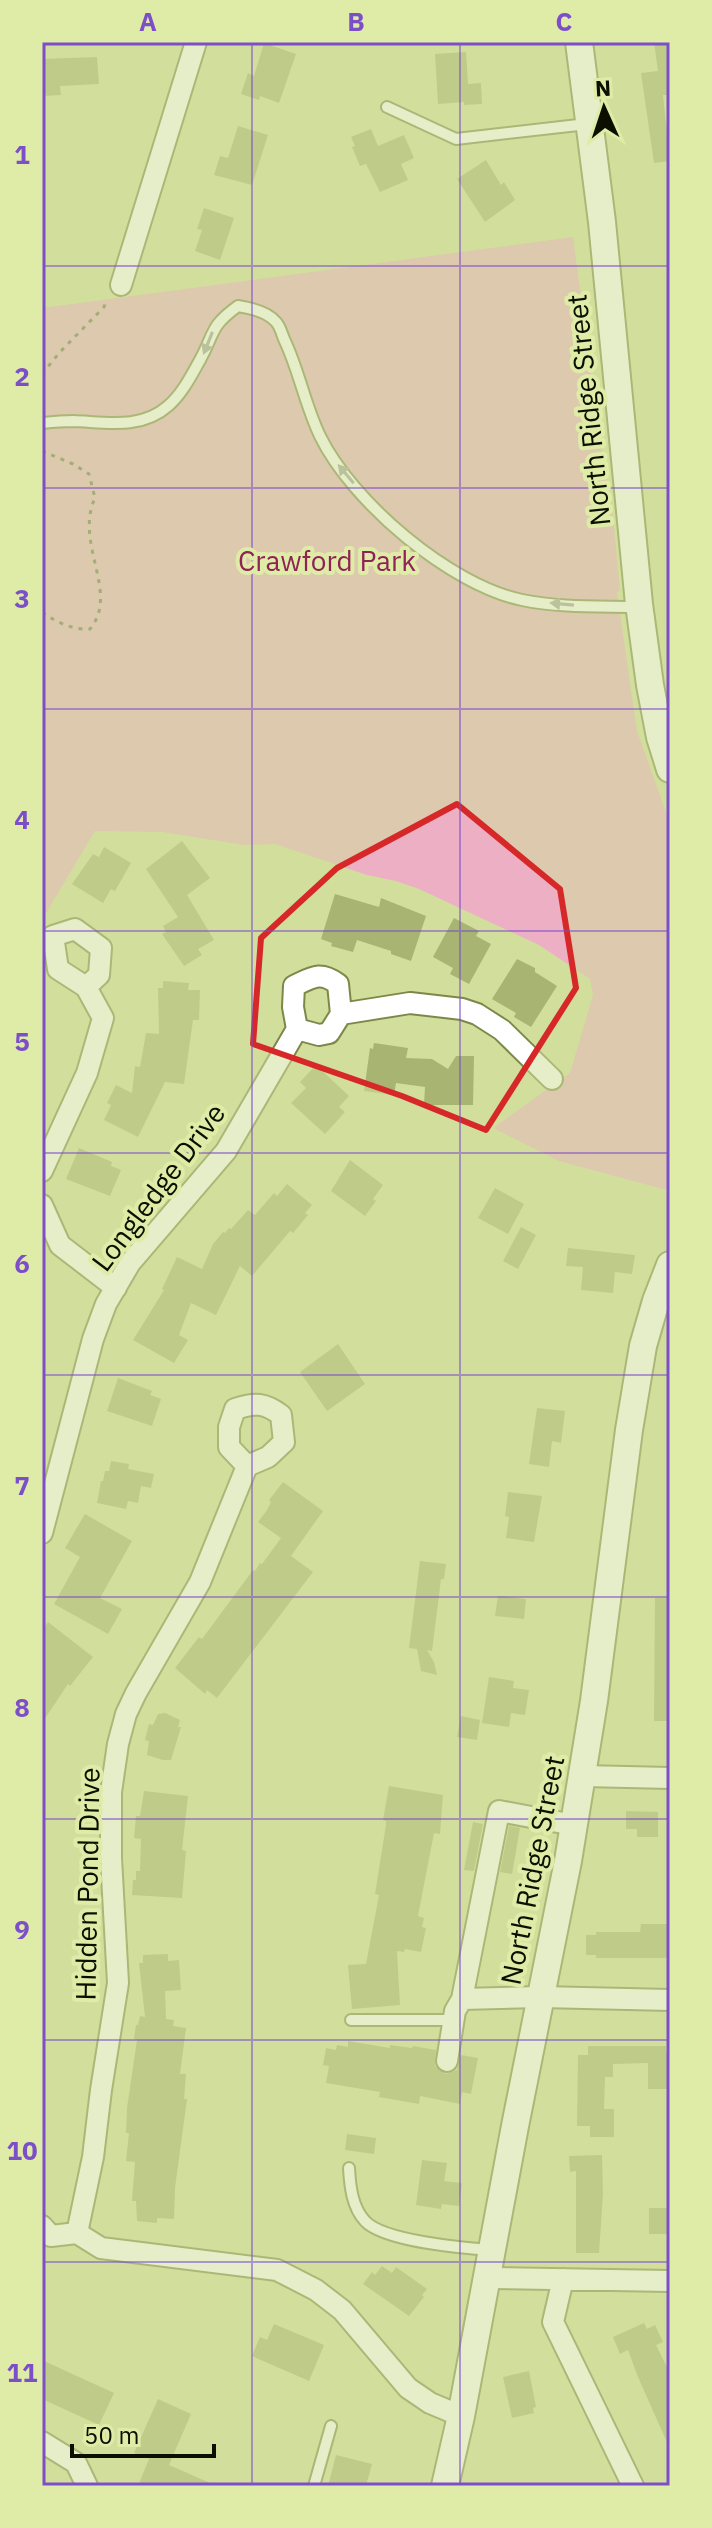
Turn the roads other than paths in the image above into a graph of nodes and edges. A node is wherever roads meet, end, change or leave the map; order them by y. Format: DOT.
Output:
graph roads {
  1 [pos="196,42"];
  2 [pos="579,42"];
  3 [pos="387,107"];
  4 [pos="589,123"];
  5 [pos="121,285"];
  6 [pos="42,423"];
  7 [pos="640,607"];
  8 [pos="670,769"];
  9 [pos="86,987"];
  10 [pos="341,1014"];
  11 [pos="297,1029"];
  12 [pos="552,1079"];
  13 [pos="43,1166"];
  14 [pos="42,1205"];
  15 [pos="670,1265"];
  16 [pos="116,1288"];
  17 [pos="247,1466"];
  18 [pos="42,1533"];
  19 [pos="583,1776"];
  20 [pos="670,1778"];
  21 [pos="574,1825"];
  22 [pos="541,1997"];
  23 [pos="462,1999"];
  24 [pos="670,2000"];
  25 [pos="351,2020"];
  26 [pos="454,2020"];
  27 [pos="447,2061"];
  28 [pos="349,2168"];
  29 [pos="42,2226"];
  30 [pos="77,2233"];
  31 [pos="493,2250"];
  32 [pos="488,2278"];
  33 [pos="563,2279"];
  34 [pos="670,2281"];
  35 [pos="461,2416"];
  36 [pos="331,2426"];
  37 [pos="42,2442"];
  38 [pos="87,2486"];
  39 [pos="314,2486"];
  40 [pos="445,2486"];
  41 [pos="633,2486"];
  1 -- 5 [label="street"];
  2 -- 4 [label="street, North Ridge Street"];
  3 -- 4 [label="lane"];
  4 -- 7 [label="street, North Ridge Street"];
  7 -- 6 [label="lane, one-way"];
  7 -- 8 [label="street, North Ridge Street"];
  9 -- 13 [label="street"];
  10 -- 11 [label="street"];
  10 -- 11 [label="street"];
  10 -- 12 [label="street"];
  11 -- 16 [label="street, Longledge Drive"];
  14 -- 16 [label="street"];
  15 -- 19 [label="street, North Ridge Street"];
  16 -- 18 [label="street, Longledge Drive"];
  17 -- 30 [label="street, Hidden Pond Drive"];
  19 -- 20 [label="street"];
  19 -- 21 [label="street, North Ridge Street"];
  21 -- 22 [label="street, North Ridge Street"];
  21 -- 23 [label="street"];
  22 -- 23 [label="street"];
  22 -- 24 [label="street"];
  22 -- 31 [label="street, North Ridge Street"];
  23 -- 26 [label="street"];
  25 -- 26 [label="lane"];
  26 -- 27 [label="street"];
  28 -- 31 [label="lane"];
  29 -- 30 [label="street"];
  30 -- 35 [label="street"];
  31 -- 32 [label="street, North Ridge Street"];
  32 -- 33 [label="street"];
  32 -- 35 [label="street, North Ridge Street"];
  33 -- 34 [label="street"];
  33 -- 41 [label="street"];
  35 -- 40 [label="street, North Ridge Street"];
  36 -- 39 [label="lane"];
  37 -- 38 [label="street"];
}
